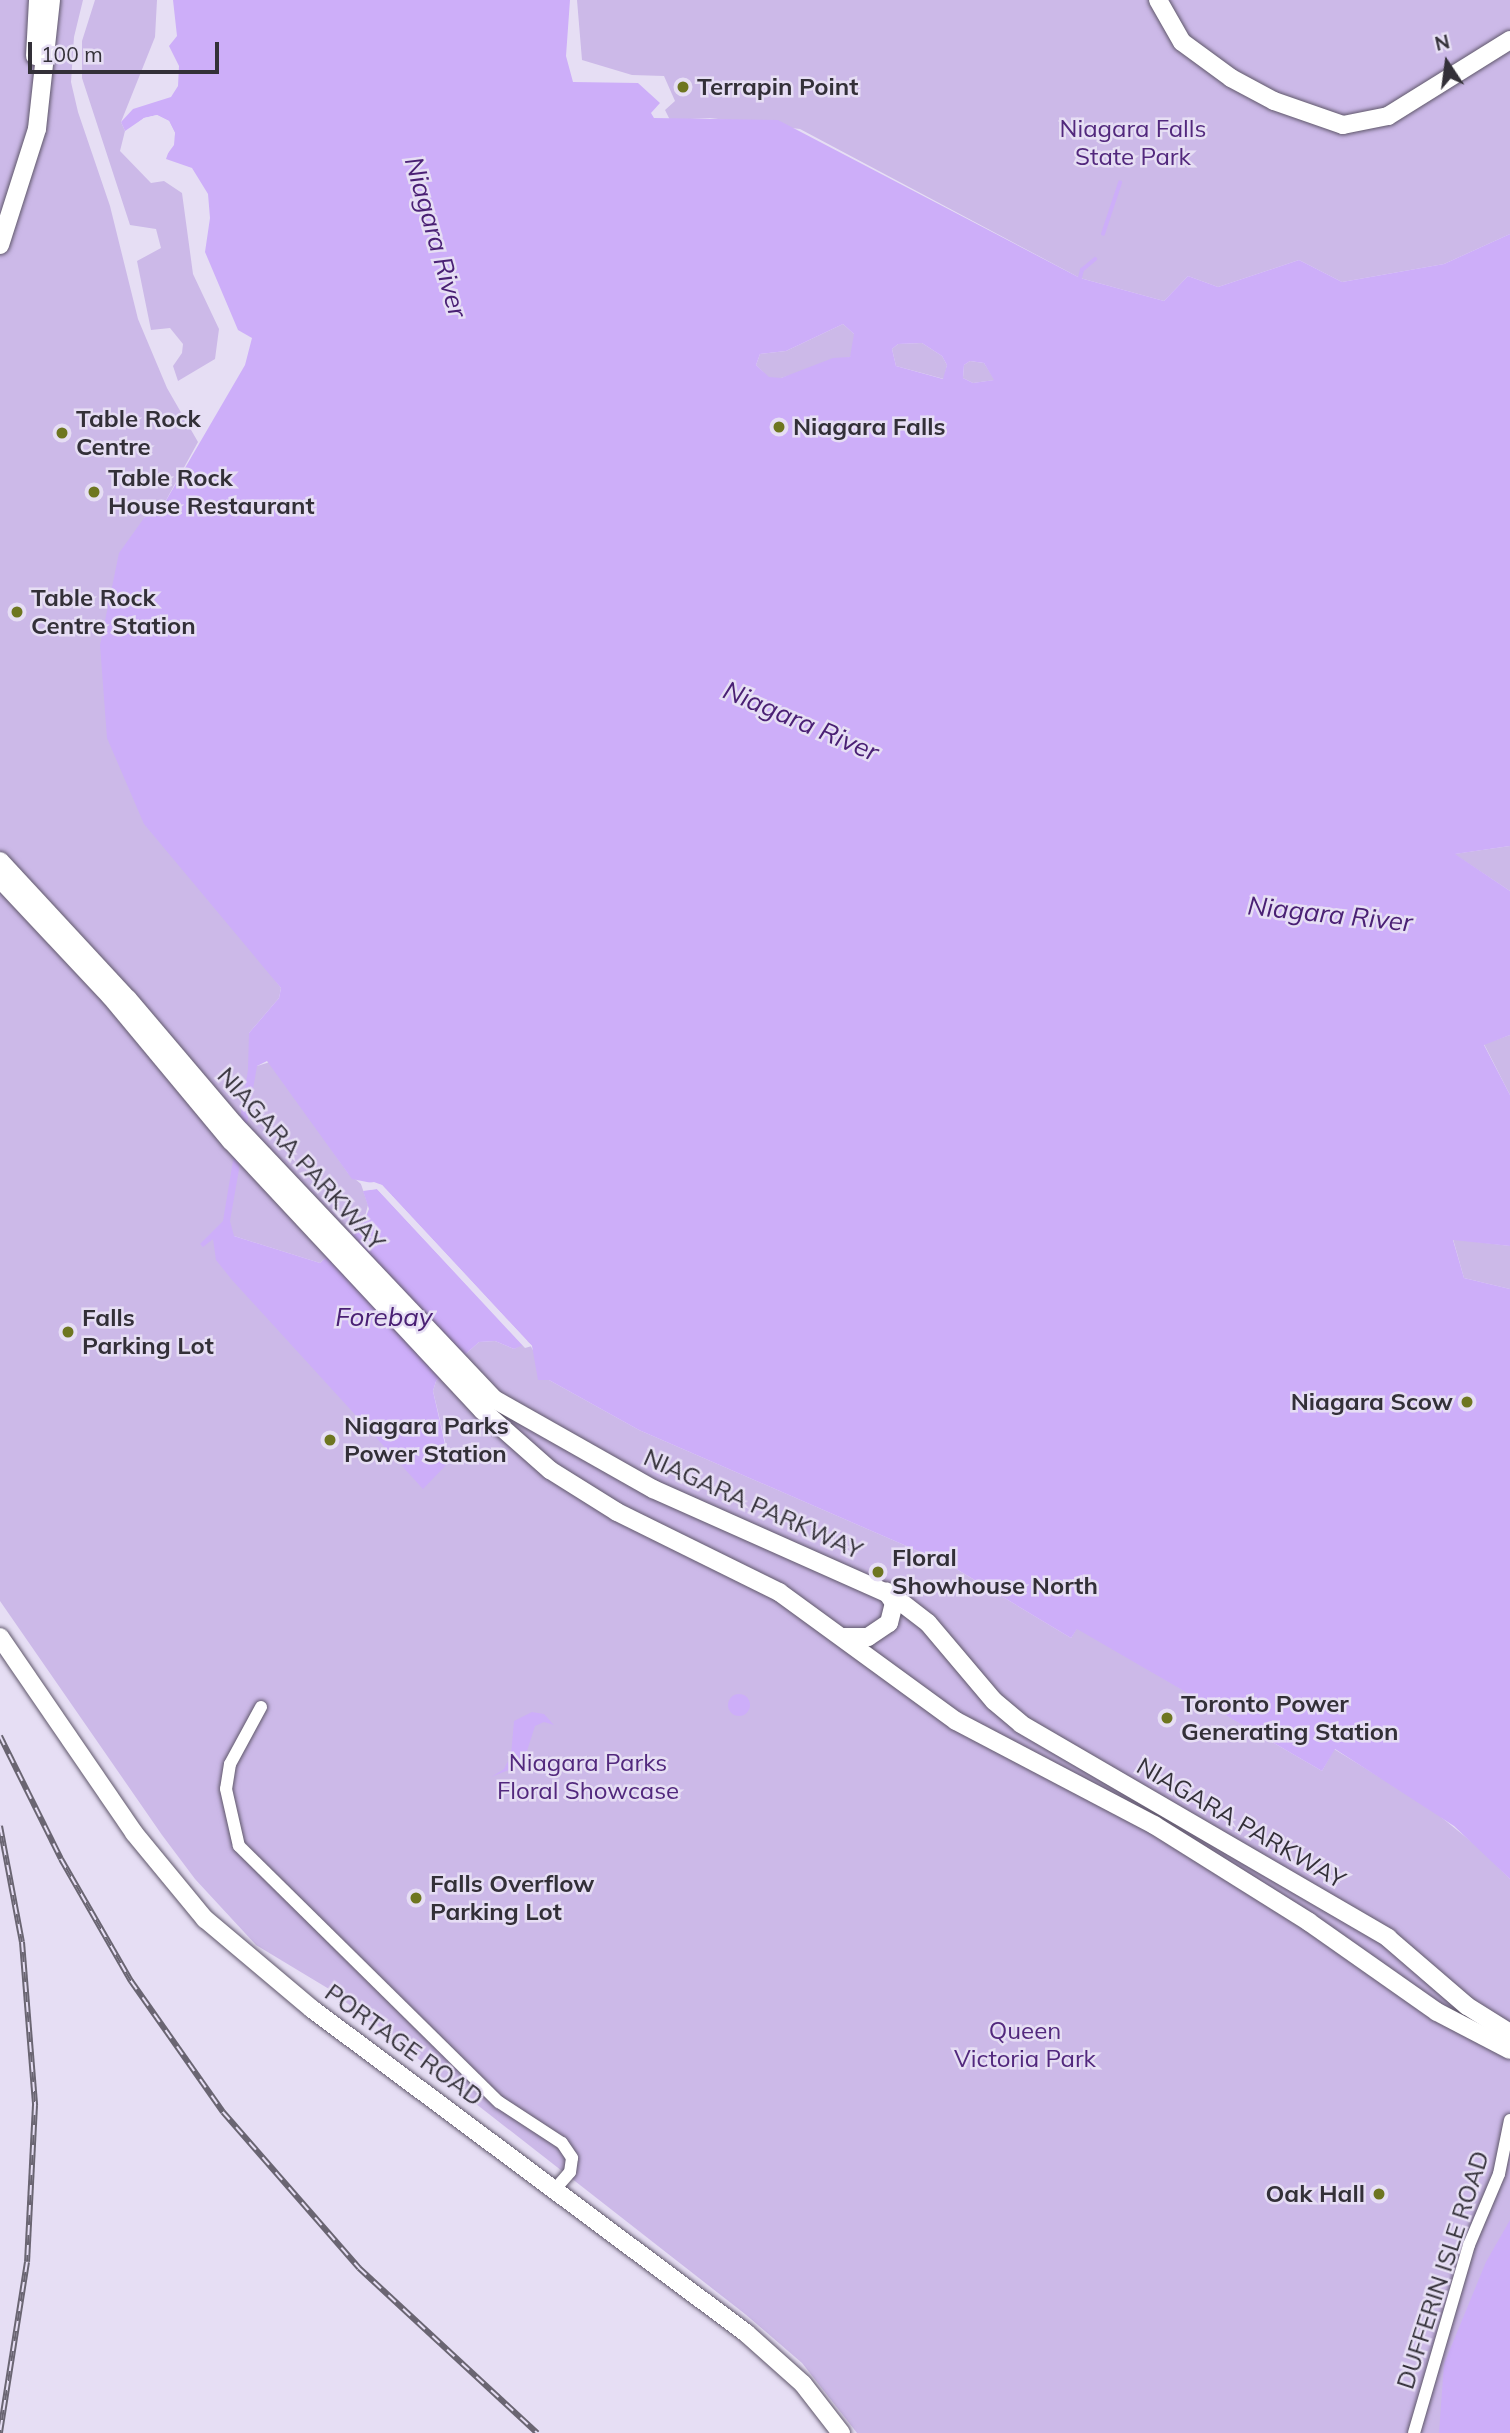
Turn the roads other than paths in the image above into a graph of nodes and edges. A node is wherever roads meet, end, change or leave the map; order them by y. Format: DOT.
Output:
graph roads {
  1 [pos="38,0"];
  2 [pos="51,0"];
  3 [pos="1158,0"];
  4 [pos="1510,40"];
  5 [pos="0,212"];
  6 [pos="0,245"];
  7 [pos="0,861"];
  8 [pos="0,879"];
  9 [pos="239,1140"];
  10 [pos="453,1369"];
  11 [pos="886,1591"];
  12 [pos="839,1635"];
  13 [pos="0,1637"];
  14 [pos="261,1707"];
  15 [pos="1510,2033"];
  16 [pos="1510,2050"];
  17 [pos="1510,2120"];
  18 [pos="556,2188"];
  19 [pos="724,2316"];
  20 [pos="841,2433"];
  21 [pos="853,2433"];
  22 [pos="1414,2433"];
  1 -- 5 [label="main road"];
  2 -- 6 [label="main road"];
  3 -- 4 [label="main road"];
  7 -- 9 [label="main road, NIAGARA PARKWAY"];
  8 -- 9 [label="main road, NIAGARA PARKWAY"];
  9 -- 10 [label="main road, NIAGARA PARKWAY"];
  10 -- 11 [label="main road, NIAGARA PARKWAY"];
  10 -- 12 [label="main road, NIAGARA PARKWAY"];
  11 -- 12 [label="main road"];
  11 -- 15 [label="main road, NIAGARA PARKWAY"];
  12 -- 16 [label="main road, NIAGARA PARKWAY"];
  13 -- 18 [label="main road, PORTAGE ROAD"];
  14 -- 18 [label="street"];
  17 -- 22 [label="street, DUFFERIN ISLE ROAD"];
  18 -- 19 [label="main road, PORTAGE ROAD"];
  19 -- 20 [label="main road, PORTAGE ROAD"];
  19 -- 21 [label="main road"];
}
